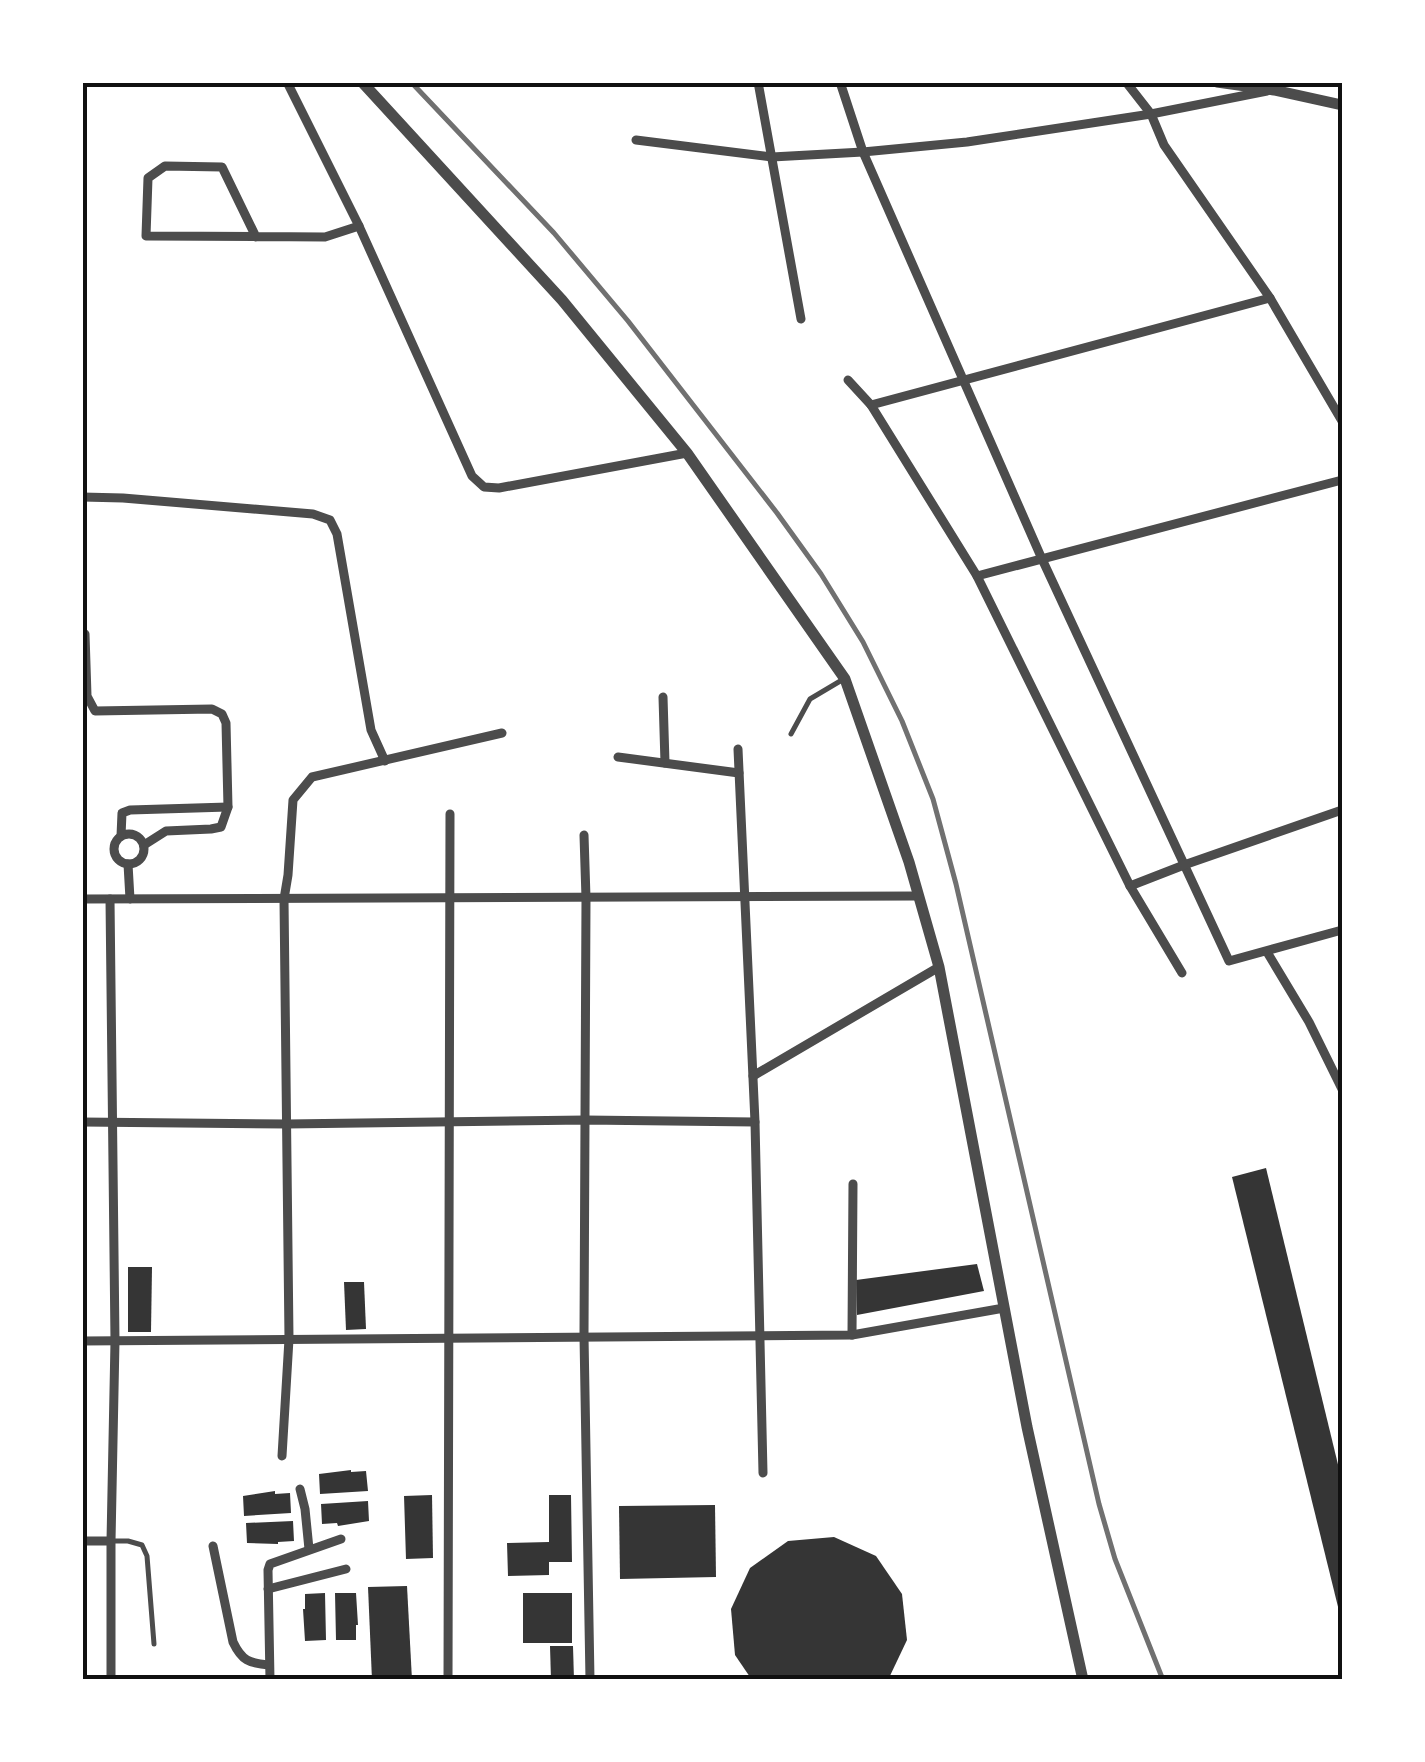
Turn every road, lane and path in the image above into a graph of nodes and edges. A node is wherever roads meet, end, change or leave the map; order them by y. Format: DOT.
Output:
graph roads {
  1 [pos="287,82"];
  2 [pos="362,82"];
  3 [pos="758,82"];
  4 [pos="840,82"];
  5 [pos="1126,82"];
  6 [pos="1221,83"];
  7 [pos="1274,90"];
  8 [pos="1342,105"];
  9 [pos="1151,114"];
  10 [pos="636,140"];
  11 [pos="863,152"];
  12 [pos="772,157"];
  13 [pos="359,226"];
  14 [pos="256,237"];
  15 [pos="1270,298"];
  16 [pos="801,319"];
  17 [pos="848,380"];
  18 [pos="965,380"];
  19 [pos="870,406"];
  20 [pos="1342,421"];
  21 [pos="686,453"];
  22 [pos="1342,480"];
  23 [pos="82,497"];
  24 [pos="1042,559"];
  25 [pos="976,576"];
  26 [pos="85,634"];
  27 [pos="845,678"];
  28 [pos="85,696"];
  29 [pos="662,697"];
  30 [pos="502,733"];
  31 [pos="791,734"];
  32 [pos="738,749"];
  33 [pos="618,757"];
  34 [pos="385,762"];
  35 [pos="665,763"];
  36 [pos="739,773"];
  37 [pos="228,806"];
  38 [pos="1342,810"];
  39 [pos="450,814"];
  40 [pos="584,834"];
  41 [pos="121,836"];
  42 [pos="144,845"];
  43 [pos="128,864"];
  44 [pos="1184,865"];
  45 [pos="1130,886"];
  46 [pos="918,896"];
  47 [pos="449,898"];
  48 [pos="586,898"];
  49 [pos="743,898"];
  50 [pos="110,899"];
  51 [pos="130,899"];
  52 [pos="284,899"];
  53 [pos="82,900"];
  54 [pos="1342,930"];
  55 [pos="1267,952"];
  56 [pos="939,967"];
  57 [pos="1182,973"];
  58 [pos="753,1076"];
  59 [pos="1342,1089"];
  60 [pos="585,1120"];
  61 [pos="82,1122"];
  62 [pos="113,1122"];
  63 [pos="449,1122"];
  64 [pos="755,1122"];
  65 [pos="287,1124"];
  66 [pos="853,1184"];
  67 [pos="1004,1308"];
  68 [pos="852,1334"];
  69 [pos="761,1335"];
  70 [pos="584,1336"];
  71 [pos="448,1338"];
  72 [pos="289,1339"];
  73 [pos="82,1341"];
  74 [pos="115,1341"];
  75 [pos="282,1456"];
  76 [pos="763,1473"];
  77 [pos="300,1489"];
  78 [pos="342,1539"];
  79 [pos="82,1541"];
  80 [pos="110,1541"];
  81 [pos="214,1546"];
  82 [pos="309,1550"];
  83 [pos="346,1569"];
  84 [pos="268,1590"];
  85 [pos="154,1644"];
  86 [pos="269,1665"];
  87 [pos="111,1680"];
  88 [pos="270,1680"];
  89 [pos="448,1680"];
  90 [pos="590,1680"];
  91 [pos="1083,1680"];
  1 -- 13 [label="street"];
  2 -- 21 [label="street"];
  3 -- 12 [label="street"];
  4 -- 11 [label="street"];
  5 -- 9 [label="street"];
  6 -- 7 [label="street"];
  7 -- 8 [label="street"];
  7 -- 9 [label="street"];
  9 -- 11 [label="street"];
  9 -- 15 [label="street"];
  10 -- 12 [label="street"];
  11 -- 12 [label="street"];
  11 -- 18 [label="street"];
  12 -- 16 [label="street"];
  13 -- 14 [label="street"];
  13 -- 21 [label="street"];
  14 -- 14 [label="street"];
  15 -- 18 [label="street"];
  15 -- 20 [label="street"];
  17 -- 19 [label="street"];
  18 -- 19 [label="street"];
  18 -- 24 [label="street"];
  19 -- 25 [label="street"];
  21 -- 27 [label="street"];
  22 -- 24 [label="street"];
  23 -- 34 [label="street"];
  24 -- 25 [label="street"];
  24 -- 44 [label="street"];
  25 -- 45 [label="street"];
  26 -- 28 [label="street"];
  27 -- 31 [label="lane"];
  27 -- 46 [label="street"];
  28 -- 37 [label="street"];
  29 -- 35 [label="street"];
  30 -- 34 [label="street"];
  32 -- 36 [label="street"];
  33 -- 35 [label="street"];
  34 -- 52 [label="street"];
  35 -- 36 [label="street"];
  36 -- 49 [label="street"];
  37 -- 41 [label="street"];
  37 -- 42 [label="street"];
  38 -- 44 [label="street"];
  39 -- 47 [label="street"];
  40 -- 48 [label="street"];
  41 -- 42 [label="street"];
  41 -- 43 [label="street"];
  42 -- 43 [label="street"];
  43 -- 51 [label="street"];
  44 -- 45 [label="street"];
  44 -- 55 [label="street"];
  45 -- 57 [label="street"];
  46 -- 49 [label="street"];
  46 -- 56 [label="street"];
  47 -- 48 [label="street"];
  47 -- 52 [label="street"];
  47 -- 63 [label="street"];
  48 -- 49 [label="street"];
  48 -- 60 [label="street"];
  49 -- 58 [label="street"];
  50 -- 51 [label="street"];
  50 -- 53 [label="street"];
  50 -- 62 [label="street"];
  51 -- 52 [label="street"];
  52 -- 65 [label="street"];
  54 -- 55 [label="street"];
  55 -- 59 [label="street"];
  56 -- 58 [label="street"];
  56 -- 67 [label="street"];
  58 -- 64 [label="street"];
  60 -- 63 [label="street"];
  60 -- 64 [label="street"];
  60 -- 70 [label="street"];
  61 -- 62 [label="street"];
  62 -- 65 [label="street"];
  62 -- 74 [label="street"];
  63 -- 65 [label="street"];
  63 -- 71 [label="street"];
  64 -- 69 [label="street"];
  65 -- 72 [label="street"];
  66 -- 68 [label="street"];
  67 -- 68 [label="street"];
  67 -- 91 [label="street"];
  68 -- 69 [label="street"];
  69 -- 70 [label="street"];
  69 -- 76 [label="street"];
  70 -- 71 [label="street"];
  70 -- 90 [label="street"];
  71 -- 72 [label="street"];
  71 -- 89 [label="street"];
  72 -- 74 [label="street"];
  72 -- 75 [label="street"];
  73 -- 74 [label="street"];
  74 -- 80 [label="street"];
  77 -- 82 [label="street"];
  78 -- 82 [label="street"];
  79 -- 80 [label="street"];
  80 -- 85 [label="lane"];
  80 -- 87 [label="street"];
  81 -- 86 [label="street"];
  82 -- 84 [label="street"];
  83 -- 84 [label="street"];
  84 -- 86 [label="street"];
  86 -- 88 [label="street"];
}
